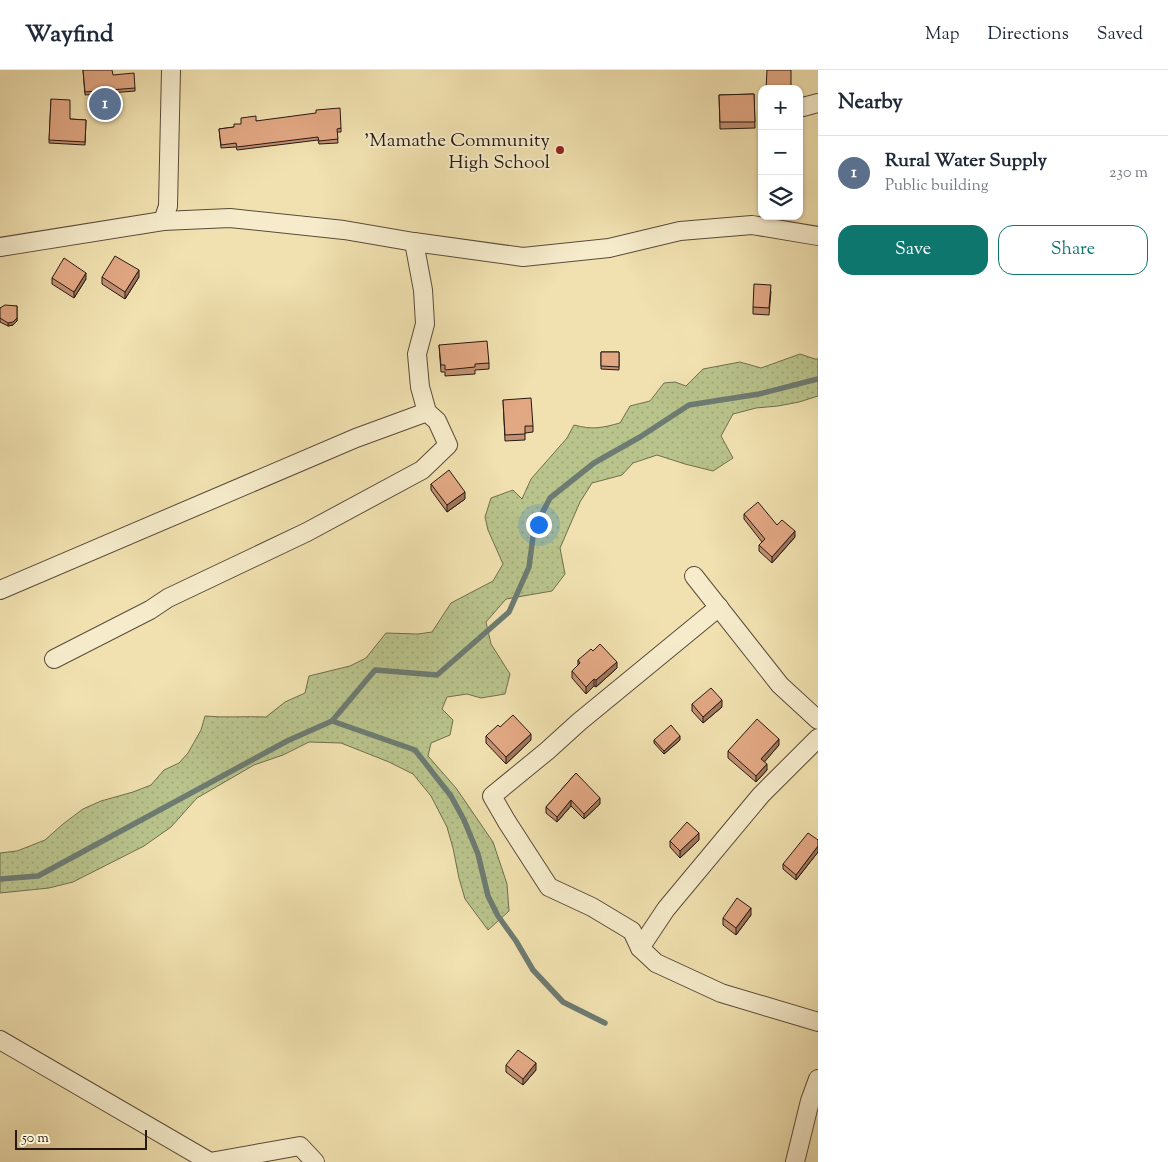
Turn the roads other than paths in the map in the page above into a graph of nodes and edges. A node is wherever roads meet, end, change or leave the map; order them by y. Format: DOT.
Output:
graph roads {
  1 [pos="171,70"];
  2 [pos="163,221"];
  3 [pos="818,236"];
  4 [pos="414,242"];
  5 [pos="0,247"];
  6 [pos="427,412"];
  7 [pos="694,576"];
  8 [pos="0,590"];
  9 [pos="719,607"];
  10 [pos="54,659"];
  11 [pos="818,720"];
  12 [pos="818,738"];
  13 [pos="640,948"];
  14 [pos="818,1022"];
  15 [pos="0,1040"];
  16 [pos="818,1079"];
  17 [pos="315,1162"];
  18 [pos="795,1162"];
  1 -- 2 [label="street"];
  2 -- 4 [label="street"];
  2 -- 5 [label="street"];
  3 -- 4 [label="street"];
  4 -- 6 [label="street"];
  6 -- 8 [label="street"];
  6 -- 10 [label="street"];
  7 -- 9 [label="street"];
  9 -- 11 [label="street"];
  9 -- 13 [label="street"];
  12 -- 13 [label="street"];
  13 -- 14 [label="street"];
  15 -- 17 [label="street"];
  16 -- 18 [label="street"];
}
